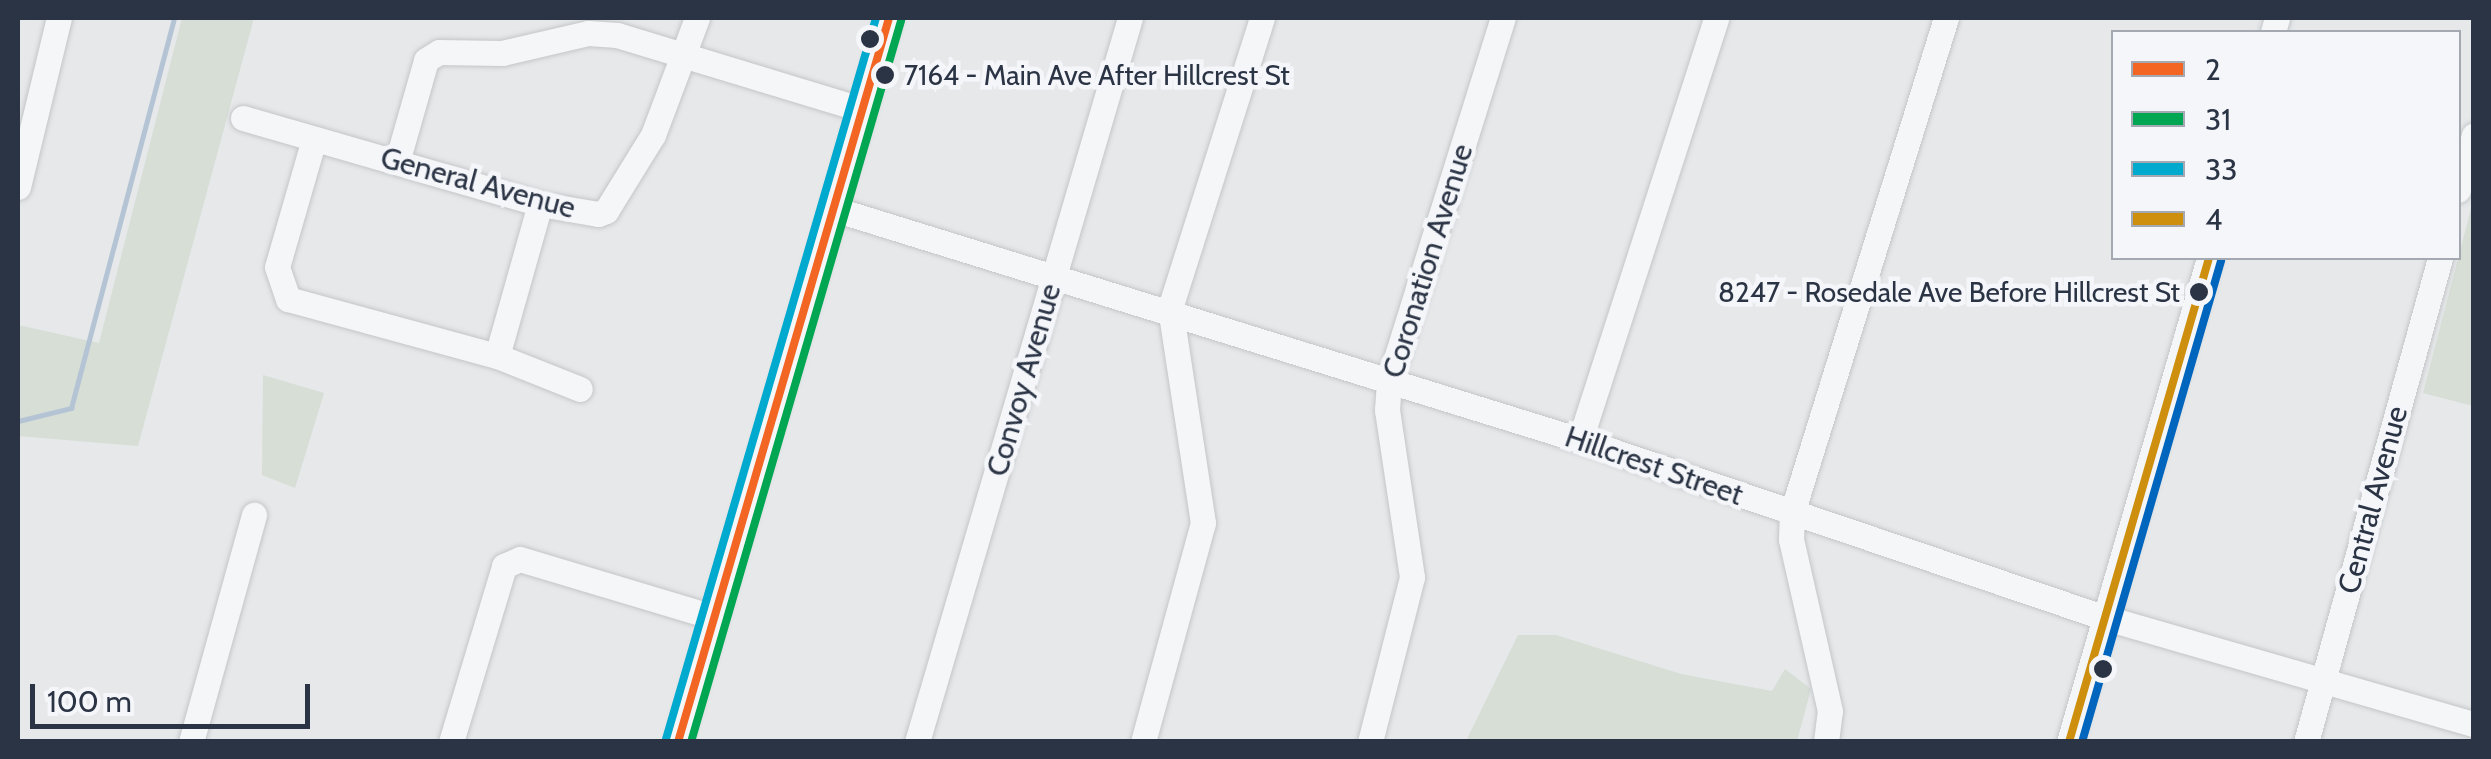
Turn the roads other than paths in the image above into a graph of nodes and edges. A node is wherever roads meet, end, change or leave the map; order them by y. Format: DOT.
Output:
graph roads {
  1 [pos="59,18"];
  2 [pos="696,18"];
  3 [pos="888,18"];
  4 [pos="1130,18"];
  5 [pos="1262,18"];
  6 [pos="1503,18"];
  7 [pos="1716,18"];
  8 [pos="1946,18"];
  9 [pos="684,60"];
  10 [pos="861,109"];
  11 [pos="243,118"];
  12 [pos="2474,135"];
  13 [pos="314,139"];
  14 [pos="397,162"];
  15 [pos="2461,180"];
  16 [pos="18,186"];
  17 [pos="540,204"];
  18 [pos="834,208"];
  19 [pos="2208,260"];
  20 [pos="2439,260"];
  21 [pos="1055,274"];
  22 [pos="1170,308"];
  23 [pos="497,356"];
  24 [pos="1389,382"];
  25 [pos="580,389"];
  26 [pos="1580,440"];
  27 [pos="1792,513"];
  28 [pos="254,515"];
  29 [pos="713,617"];
  30 [pos="2106,618"];
  31 [pos="2324,679"];
  32 [pos="2474,724"];
  33 [pos="191,742"];
  34 [pos="451,742"];
  35 [pos="678,742"];
  36 [pos="917,742"];
  37 [pos="1143,742"];
  38 [pos="1370,742"];
  39 [pos="1826,742"];
  40 [pos="2069,742"];
  41 [pos="2306,742"];
  1 -- 16 [label="street"];
  2 -- 9 [label="street"];
  3 -- 10 [label="street"];
  4 -- 21 [label="street, Convoy Avenue"];
  5 -- 22 [label="street"];
  6 -- 24 [label="street, Coronation Avenue"];
  7 -- 26 [label="street"];
  8 -- 27 [label="street"];
  9 -- 10 [label="street"];
  9 -- 14 [label="street"];
  9 -- 17 [label="street, General Avenue"];
  10 -- 18 [label="street"];
  11 -- 13 [label="street, General Avenue"];
  12 -- 15 [label="street"];
  13 -- 14 [label="street, General Avenue"];
  13 -- 23 [label="street"];
  14 -- 17 [label="street, General Avenue"];
  17 -- 23 [label="street"];
  18 -- 21 [label="street, Hillcrest Street"];
  18 -- 29 [label="street"];
  19 -- 30 [label="street"];
  20 -- 31 [label="street, Central Avenue"];
  21 -- 22 [label="street, Hillcrest Street"];
  21 -- 36 [label="street, Convoy Avenue"];
  22 -- 24 [label="street, Hillcrest Street"];
  22 -- 37 [label="street"];
  23 -- 25 [label="street"];
  24 -- 26 [label="street, Hillcrest Street"];
  24 -- 38 [label="street, Coronation Avenue"];
  26 -- 27 [label="street, Hillcrest Street"];
  27 -- 30 [label="street, Hillcrest Street"];
  27 -- 39 [label="street"];
  28 -- 33 [label="street"];
  29 -- 34 [label="street"];
  29 -- 35 [label="street"];
  30 -- 31 [label="street, Hillcrest Street"];
  30 -- 40 [label="street"];
  31 -- 32 [label="street, Hillcrest Street"];
  31 -- 41 [label="street, Central Avenue"];
}
